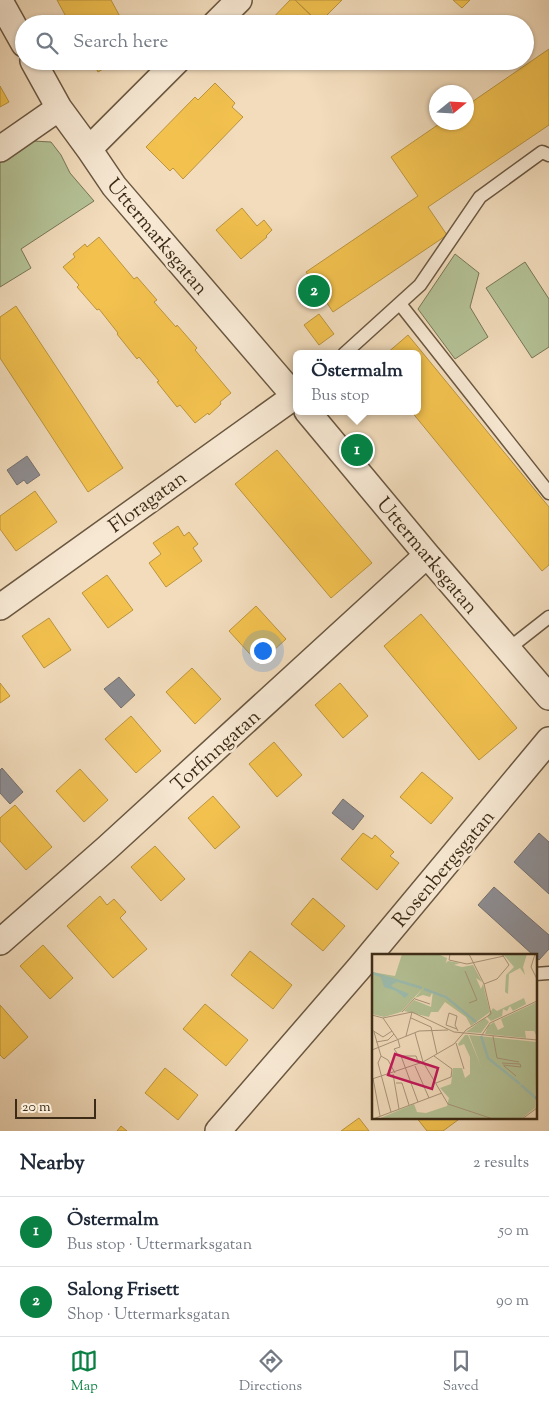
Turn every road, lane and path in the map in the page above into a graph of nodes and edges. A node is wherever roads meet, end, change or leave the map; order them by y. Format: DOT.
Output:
graph roads {
  1 [pos="239,0"];
  2 [pos="0,1"];
  3 [pos="224,15"];
  4 [pos="15,28"];
  5 [pos="38,70"];
  6 [pos="169,70"];
  7 [pos="59,108"];
  8 [pos="0,149"];
  9 [pos="89,149"];
  10 [pos="549,155"];
  11 [pos="400,304"];
  12 [pos="348,350"];
  13 [pos="293,393"];
  14 [pos="293,404"];
  15 [pos="311,415"];
  16 [pos="549,494"];
  17 [pos="427,555"];
  18 [pos="0,607"];
  19 [pos="549,617"];
  20 [pos="508,649"];
  21 [pos="549,697"];
  22 [pos="549,740"];
  23 [pos="0,942"];
  24 [pos="379,954"];
  25 [pos="367,969"];
  26 [pos="549,973"];
  27 [pos="536,974"];
  28 [pos="218,1131"];
  1 -- 3 [label="street"];
  2 -- 4 [label="street"];
  5 -- 7 [label="street, Uttermarksgatan"];
  6 -- 9 [label="street"];
  7 -- 8 [label="street"];
  7 -- 9 [label="street, Uttermarksgatan"];
  9 -- 13 [label="street, Uttermarksgatan"];
  10 -- 11 [label="lane"];
  11 -- 12 [label="lane"];
  11 -- 16 [label="lane"];
  14 -- 18 [label="street, Floragatan"];
  15 -- 17 [label="street, Uttermarksgatan"];
  17 -- 20 [label="street, Uttermarksgatan"];
  17 -- 23 [label="street, Torfinngatan"];
  19 -- 20 [label="lane"];
  20 -- 21 [label="street, Uttermarksgatan"];
  22 -- 24 [label="street, Rosenbergsgatan"];
  25 -- 28 [label="street, Rosenbergsgatan"];
  26 -- 27 [label="lane"];
}
